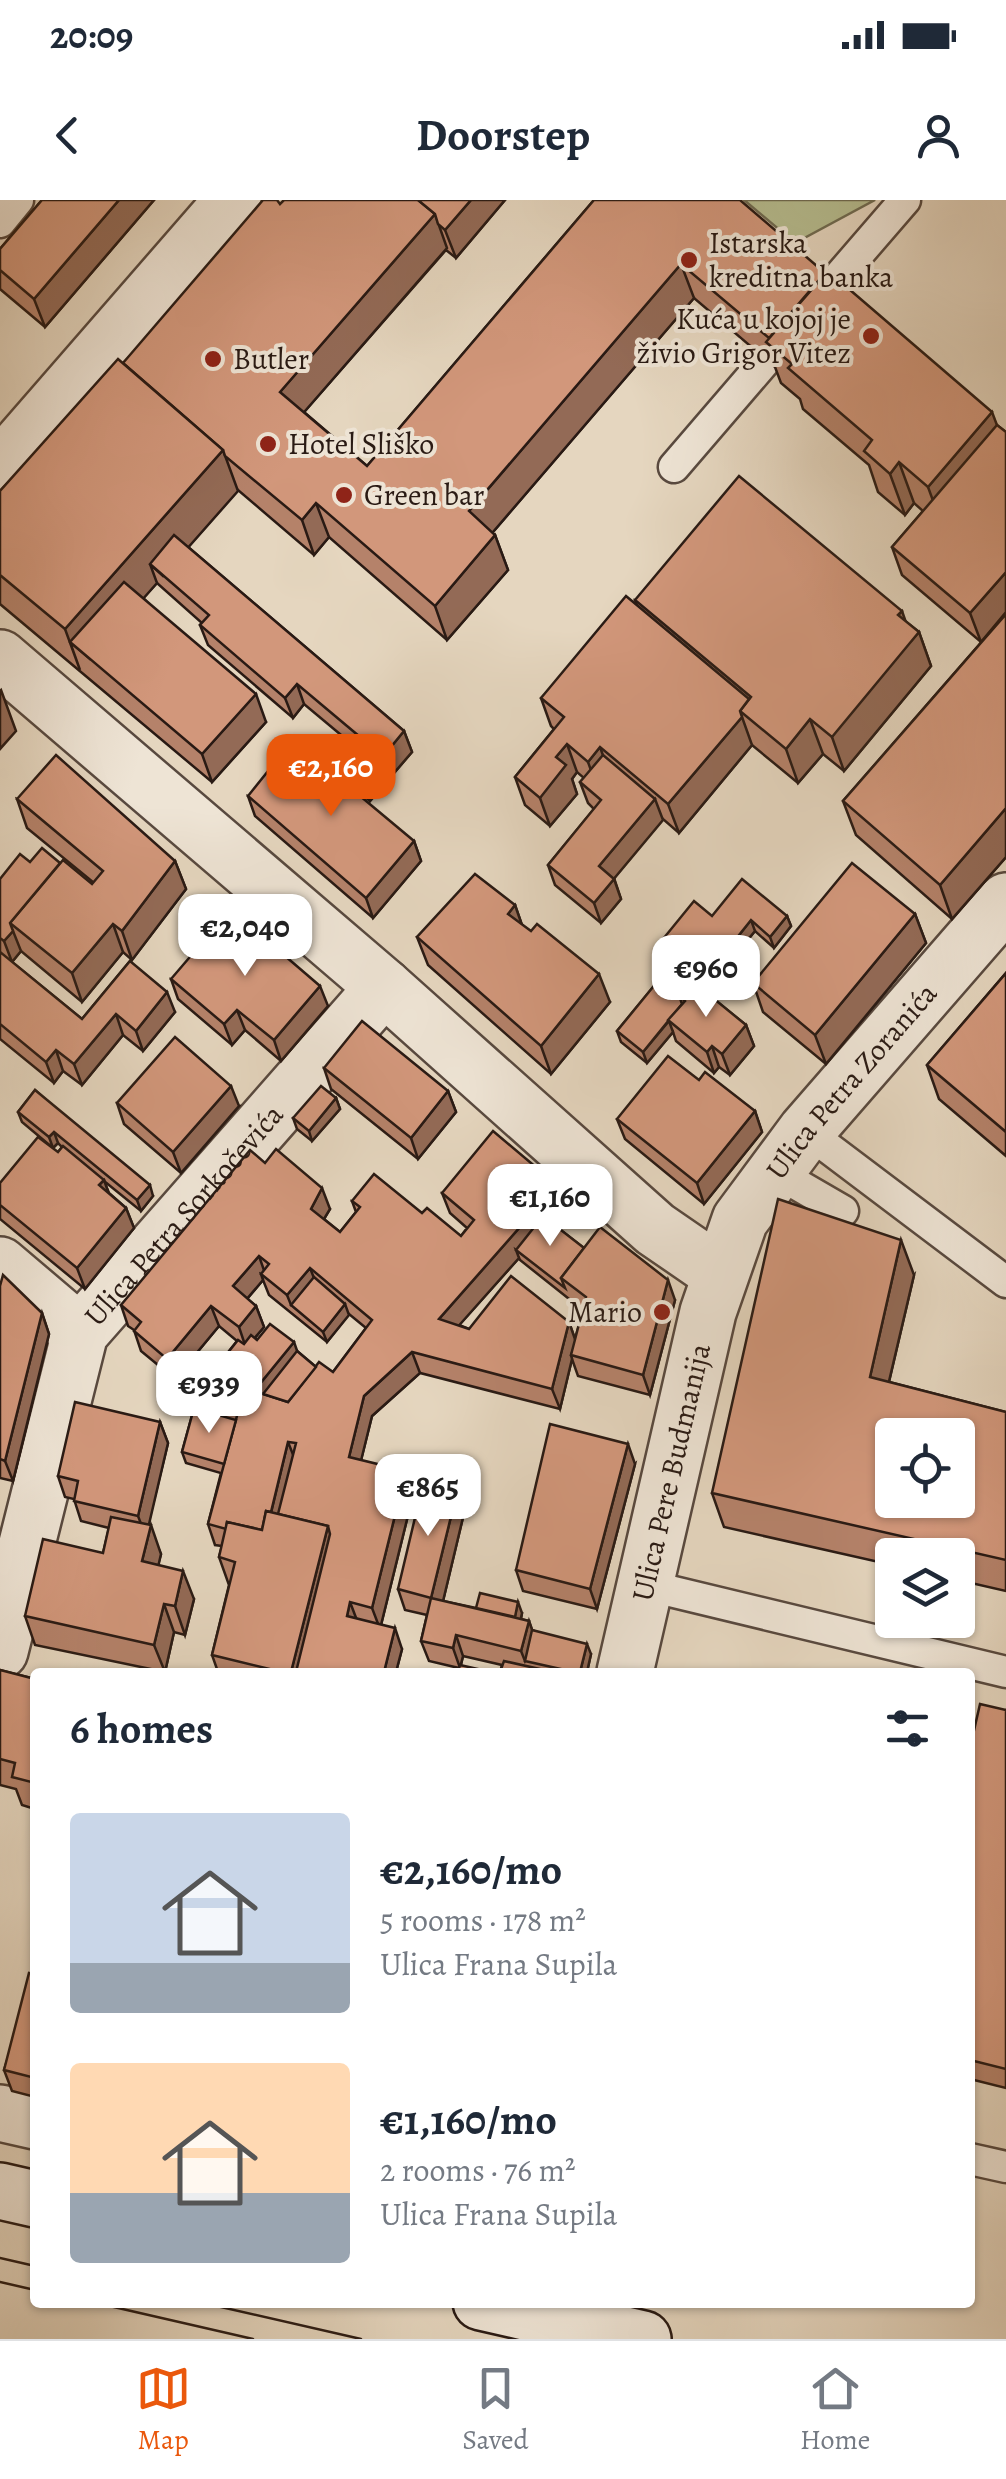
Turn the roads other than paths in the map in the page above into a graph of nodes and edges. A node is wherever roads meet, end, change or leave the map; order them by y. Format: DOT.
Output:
graph roads {
  1 [pos="18,200"];
  2 [pos="234,200"];
  3 [pos="905,200"];
  4 [pos="0,222"];
  5 [pos="824,295"];
  6 [pos="766,360"];
  7 [pos="674,467"];
  8 [pos="0,468"];
  9 [pos="0,658"];
  10 [pos="1006,900"];
  11 [pos="384,987"];
  12 [pos="790,1151"];
  13 [pos="843,1212"];
  14 [pos="0,1264"];
  15 [pos="719,1273"];
  16 [pos="1006,1282"];
  17 [pos="80,1334"];
  18 [pos="644,1585"];
  19 [pos="0,1652"];
  20 [pos="0,1668"];
  21 [pos="626,1668"];
  22 [pos="1006,1672"];
  23 [pos="30,1675"];
  24 [pos="0,2113"];
  25 [pos="30,2120"];
  26 [pos="975,2160"];
  27 [pos="1006,2167"];
  28 [pos="0,2191"];
  29 [pos="30,2198"];
  30 [pos="507,2308"];
  31 [pos="644,2339"];
  1 -- 4 [label="lane"];
  2 -- 8 [label="street"];
  3 -- 5 [label="lane"];
  6 -- 7 [label="lane"];
  9 -- 11 [label="street"];
  10 -- 12 [label="street, Ulica Petra Zoranića"];
  11 -- 15 [label="street"];
  11 -- 17 [label="street, Ulica Petra Sorkočevića"];
  12 -- 13 [label="lane"];
  12 -- 15 [label="street, Ulica Petra Zoranića"];
  12 -- 16 [label="lane"];
  14 -- 17 [label="street"];
  15 -- 18 [label="street, Ulica Pere Budmanija"];
  17 -- 19 [label="street, Ulica Petra Sorkočevića"];
  18 -- 21 [label="street, Ulica Pere Budmanija"];
  18 -- 22 [label="lane"];
  20 -- 23 [label="street"];
  24 -- 25 [label="street"];
  26 -- 27 [label="lane"];
  28 -- 29 [label="street"];
  30 -- 31 [label="street"];
}
